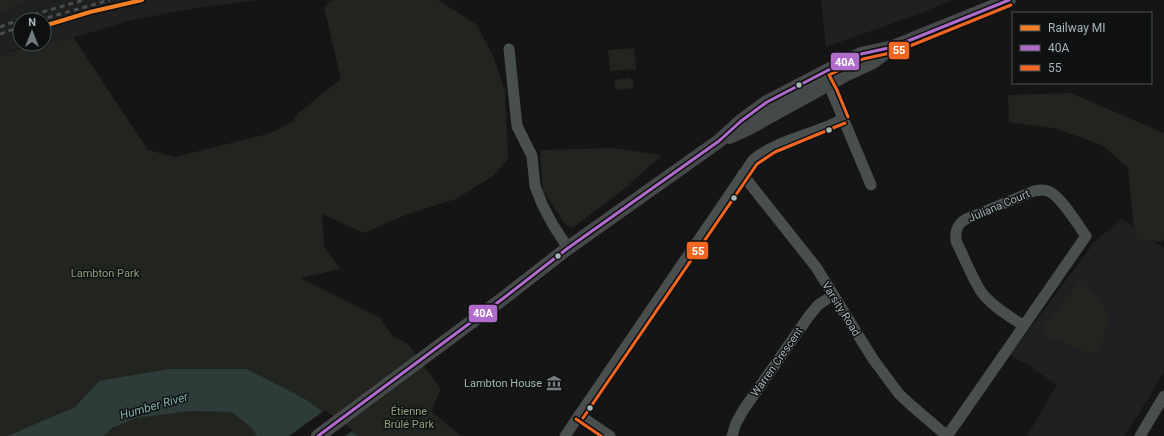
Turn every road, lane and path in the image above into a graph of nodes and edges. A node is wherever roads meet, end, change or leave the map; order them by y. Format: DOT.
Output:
graph roads {
  1 [pos="1009,0"];
  2 [pos="509,48"];
  3 [pos="825,78"];
  4 [pos="843,119"];
  5 [pos="743,174"];
  6 [pos="871,185"];
  7 [pos="568,248"];
  8 [pos="833,295"];
  9 [pos="1024,326"];
  10 [pos="1164,396"];
  11 [pos="579,415"];
  12 [pos="318,436"];
  13 [pos="565,436"];
  14 [pos="610,436"];
  15 [pos="732,436"];
  16 [pos="947,436"];
  17 [pos="1140,436"];
  1 -- 3 [label="main road"];
  2 -- 7 [label="street"];
  3 -- 4 [label="street"];
  3 -- 7 [label="main road"];
  4 -- 5 [label="street"];
  4 -- 6 [label="street"];
  5 -- 8 [label="street, Varsity Road"];
  5 -- 11 [label="street"];
  7 -- 12 [label="main road"];
  8 -- 15 [label="street, Warren Crescent"];
  8 -- 16 [label="street, Varsity Road"];
  9 -- 9 [label="street, Juliana Court"];
  9 -- 16 [label="street, Juliana Court"];
  10 -- 17 [label="street"];
  11 -- 13 [label="street"];
  11 -- 14 [label="street"];
}
